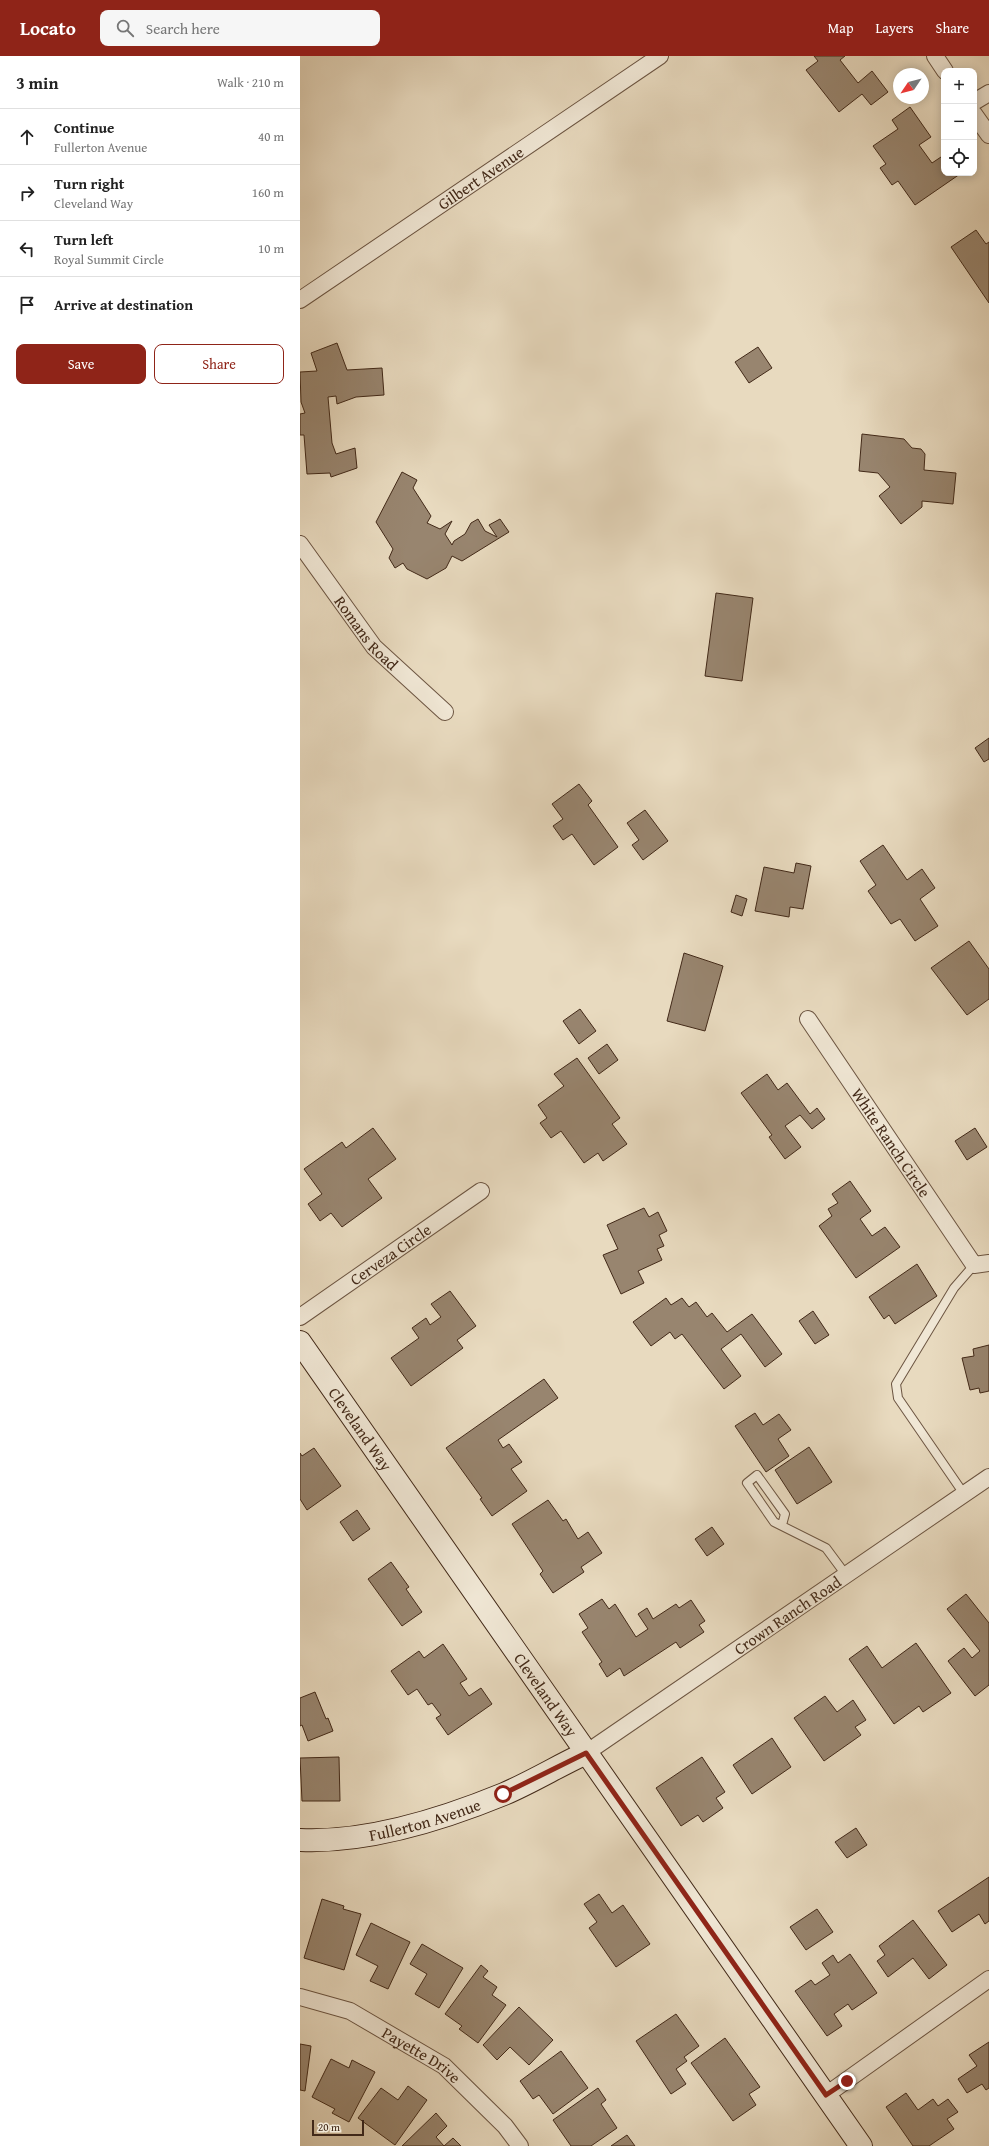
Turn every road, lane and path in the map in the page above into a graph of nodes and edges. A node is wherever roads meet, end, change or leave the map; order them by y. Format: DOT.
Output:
graph roads {
  1 [pos="660,56"];
  2 [pos="935,56"];
  3 [pos="943,68"];
  4 [pos="989,93"];
  5 [pos="977,100"];
  6 [pos="977,118"];
  7 [pos="989,135"];
  8 [pos="300,300"];
  9 [pos="300,544"];
  10 [pos="445,712"];
  11 [pos="808,1019"];
  12 [pos="481,1191"];
  13 [pos="982,1264"];
  14 [pos="300,1317"];
  15 [pos="300,1342"];
  16 [pos="989,1477"];
  17 [pos="964,1494"];
  18 [pos="782,1526"];
  19 [pos="846,1575"];
  20 [pos="586,1753"];
  21 [pos="300,1840"];
  22 [pos="989,1979"];
  23 [pos="300,1997"];
  24 [pos="826,2095"];
  25 [pos="520,2146"];
  26 [pos="861,2146"];
  1 -- 8 [label="street, Gilbert Avenue"];
  2 -- 3 [label="street"];
  4 -- 5 [label="street"];
  6 -- 7 [label="street"];
  9 -- 10 [label="street, Romans Road"];
  11 -- 13 [label="street, White Ranch Circle"];
  12 -- 14 [label="street, Cerveza Circle"];
  13 -- 17 [label="lane"];
  15 -- 20 [label="street, Cleveland Way"];
  16 -- 17 [label="street, Crown Ranch Road"];
  17 -- 19 [label="street, Crown Ranch Road"];
  18 -- 18 [label="lane"];
  18 -- 19 [label="lane"];
  19 -- 20 [label="street, Crown Ranch Road"];
  20 -- 21 [label="street, Fullerton Avenue"];
  20 -- 24 [label="street, Cleveland Way"];
  22 -- 24 [label="street"];
  23 -- 25 [label="street, Payette Drive"];
  24 -- 26 [label="street, Cleveland Way"];
}
